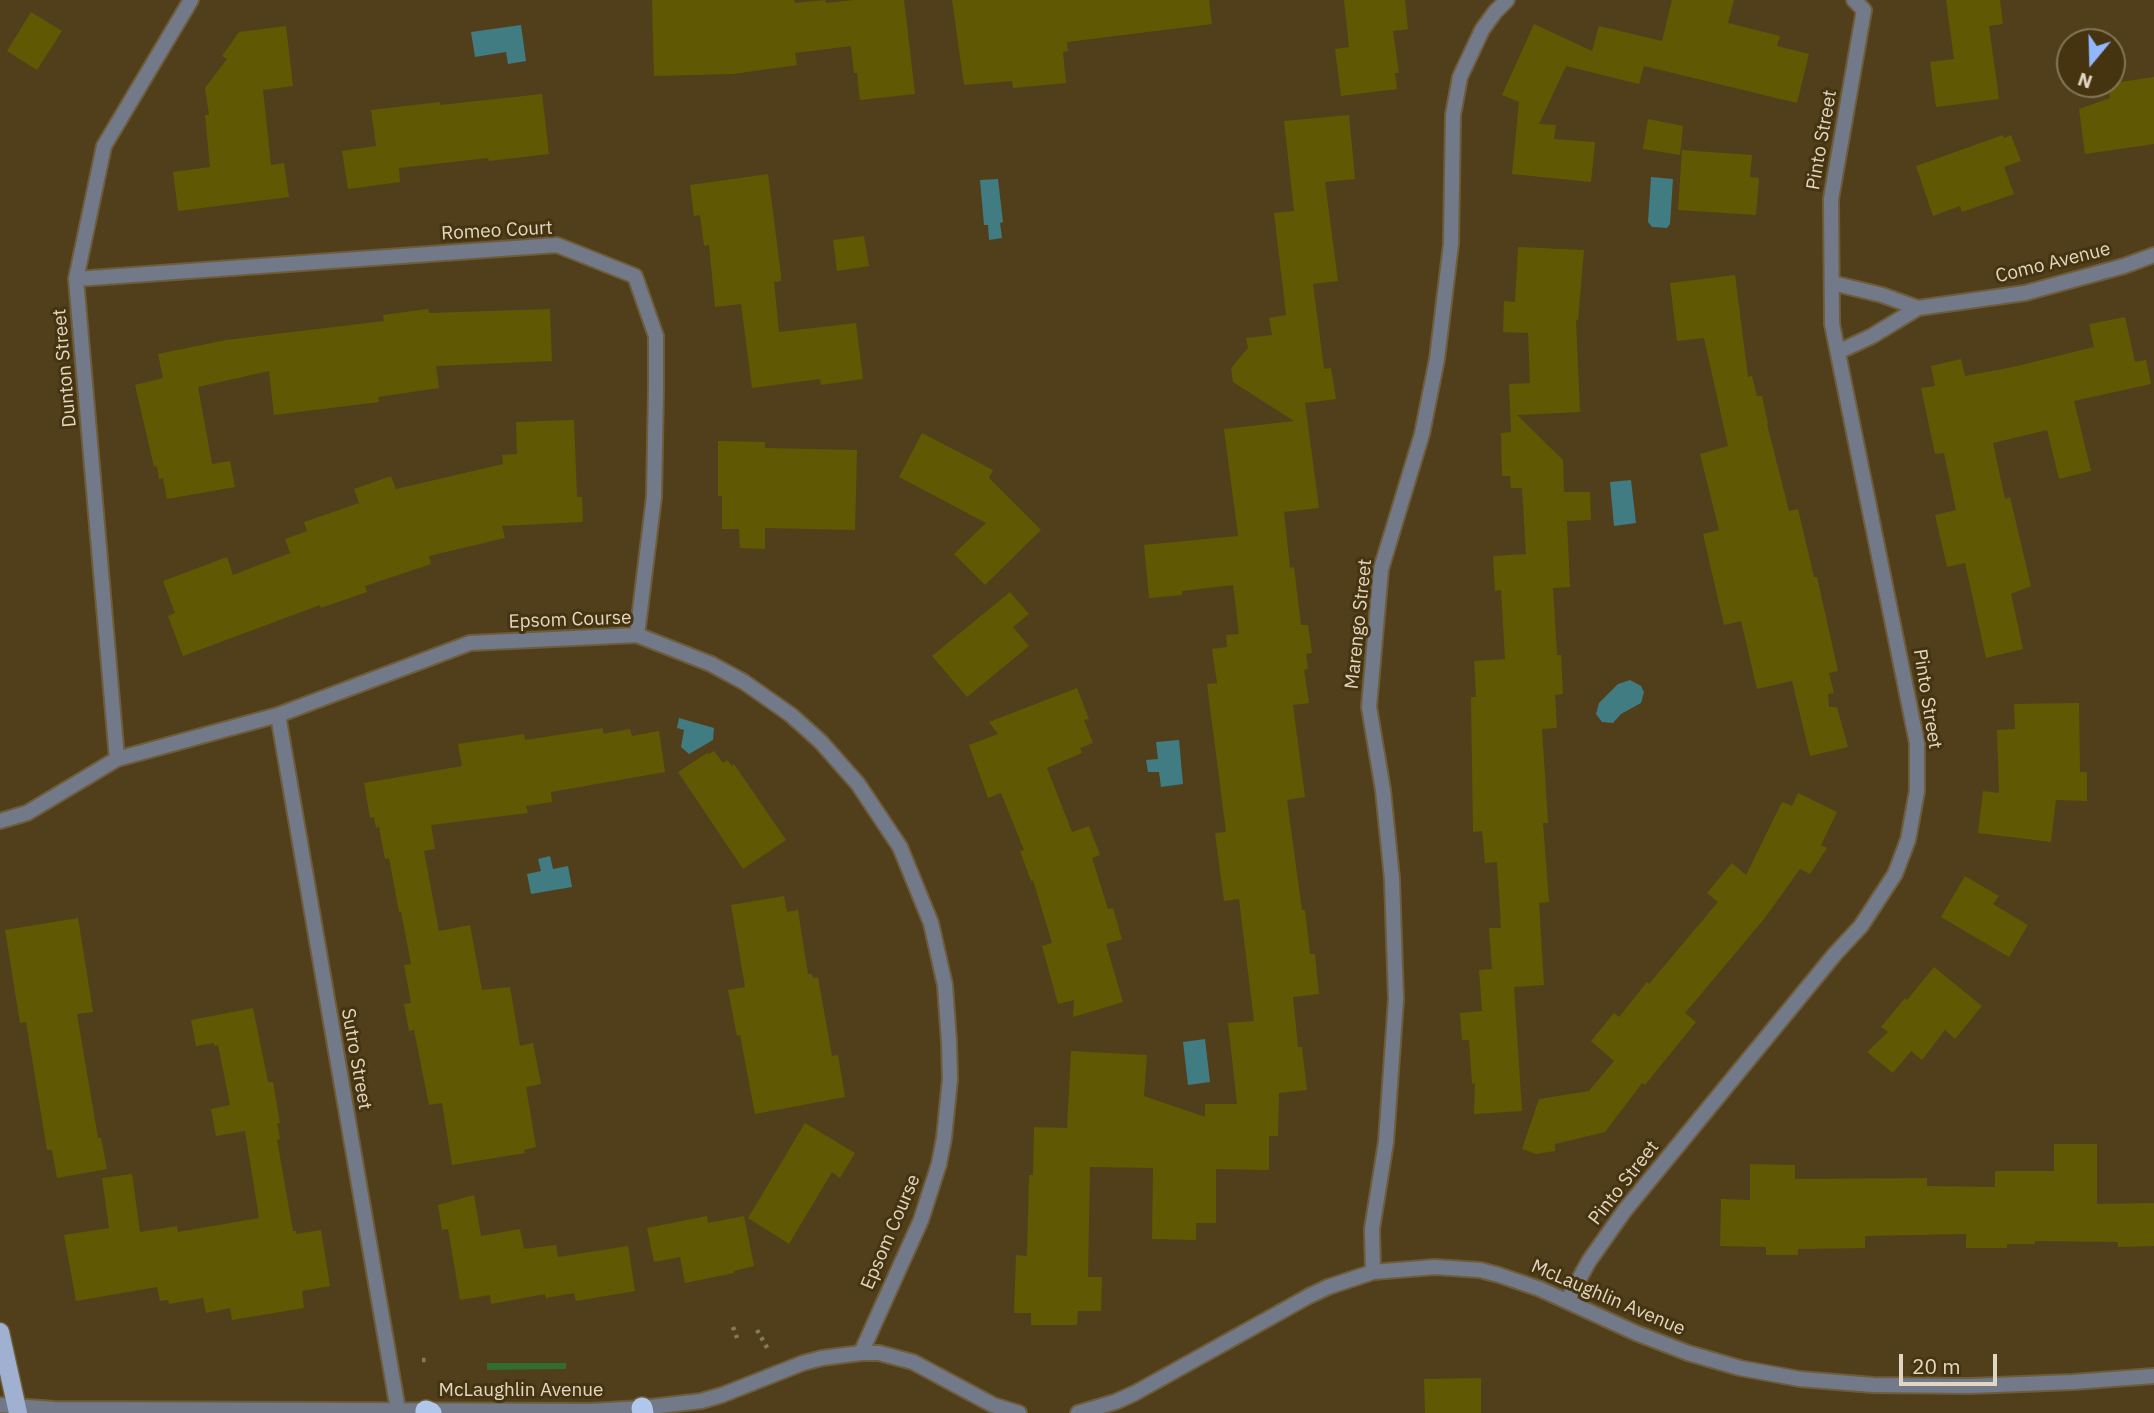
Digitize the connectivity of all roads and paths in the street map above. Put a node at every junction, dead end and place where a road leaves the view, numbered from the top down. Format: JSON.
{"nodes":[{"id":1,"x":191,"y":0,"type":"edge"},
{"id":2,"x":1507,"y":0,"type":"edge"},
{"id":3,"x":1854,"y":0,"type":"edge"},
{"id":4,"x":2154,"y":255,"type":"edge"},
{"id":5,"x":76,"y":279,"type":"junction"},
{"id":6,"x":1832,"y":283,"type":"junction"},
{"id":7,"x":1918,"y":309,"type":"junction"},
{"id":8,"x":1838,"y":352,"type":"junction"},
{"id":9,"x":637,"y":635,"type":"junction"},
{"id":10,"x":278,"y":715,"type":"junction"},
{"id":11,"x":117,"y":758,"type":"junction"},
{"id":12,"x":0,"y":821,"type":"edge"},
{"id":13,"x":1373,"y":1272,"type":"junction"},
{"id":14,"x":1567,"y":1301,"type":"junction"},
{"id":15,"x":733,"y":1327,"type":"dead end"},
{"id":16,"x":0,"y":1332,"type":"edge"},
{"id":17,"x":737,"y":1338,"type":"dead end"},
{"id":18,"x":861,"y":1353,"type":"junction"},
{"id":19,"x":422,"y":1360,"type":"dead end"},
{"id":20,"x":429,"y":1360,"type":"dead end"},
{"id":21,"x":2154,"y":1376,"type":"edge"},
{"id":22,"x":11,"y":1408,"type":"edge"},
{"id":23,"x":398,"y":1410,"type":"junction"},
{"id":24,"x":643,"y":1411,"type":"edge"},
{"id":25,"x":429,"y":1412,"type":"edge"},
{"id":26,"x":1020,"y":1413,"type":"edge"},
{"id":27,"x":1078,"y":1413,"type":"edge"}],
"edges":[{"from":1,"to":5,"type":"street","name":"Dunton Street"},
{"from":2,"to":13,"type":"street","name":"Marengo Street"},
{"from":3,"to":6,"type":"street","name":"Pinto Street"},
{"from":4,"to":7,"type":"street","name":"Como Avenue"},
{"from":5,"to":9,"type":"street","name":"Romeo Court"},
{"from":5,"to":11,"type":"street","name":"Dunton Street"},
{"from":6,"to":7,"type":"street","name":"Como Avenue"},
{"from":6,"to":8,"type":"street","name":"Pinto Street"},
{"from":7,"to":8,"type":"street","name":"Como Avenue"},
{"from":8,"to":14,"type":"street","name":"Pinto Street"},
{"from":9,"to":10,"type":"street","name":"Epsom Course"},
{"from":9,"to":18,"type":"street","name":"Epsom Course"},
{"from":10,"to":11,"type":"street","name":"Epsom Course"},
{"from":10,"to":23,"type":"street","name":"Sutro Street"},
{"from":11,"to":12,"type":"street","name":"Epsom Course"},
{"from":13,"to":14,"type":"street","name":"McLaughlin Avenue"},
{"from":13,"to":27,"type":"street","name":"McLaughlin Avenue"},
{"from":14,"to":21,"type":"street","name":"McLaughlin Avenue"},
{"from":15,"to":17,"type":"path"},
{"from":16,"to":22,"type":"main road"},
{"from":18,"to":24,"type":"street","name":"McLaughlin Avenue"},
{"from":18,"to":26,"type":"street","name":"McLaughlin Avenue"},
{"from":19,"to":20,"type":"path"},
{"from":22,"to":23,"type":"street","name":"McLaughlin Avenue"},
{"from":23,"to":25,"type":"street","name":"McLaughlin Avenue"},
{"from":24,"to":25,"type":"street","name":"McLaughlin Avenue"}]}
